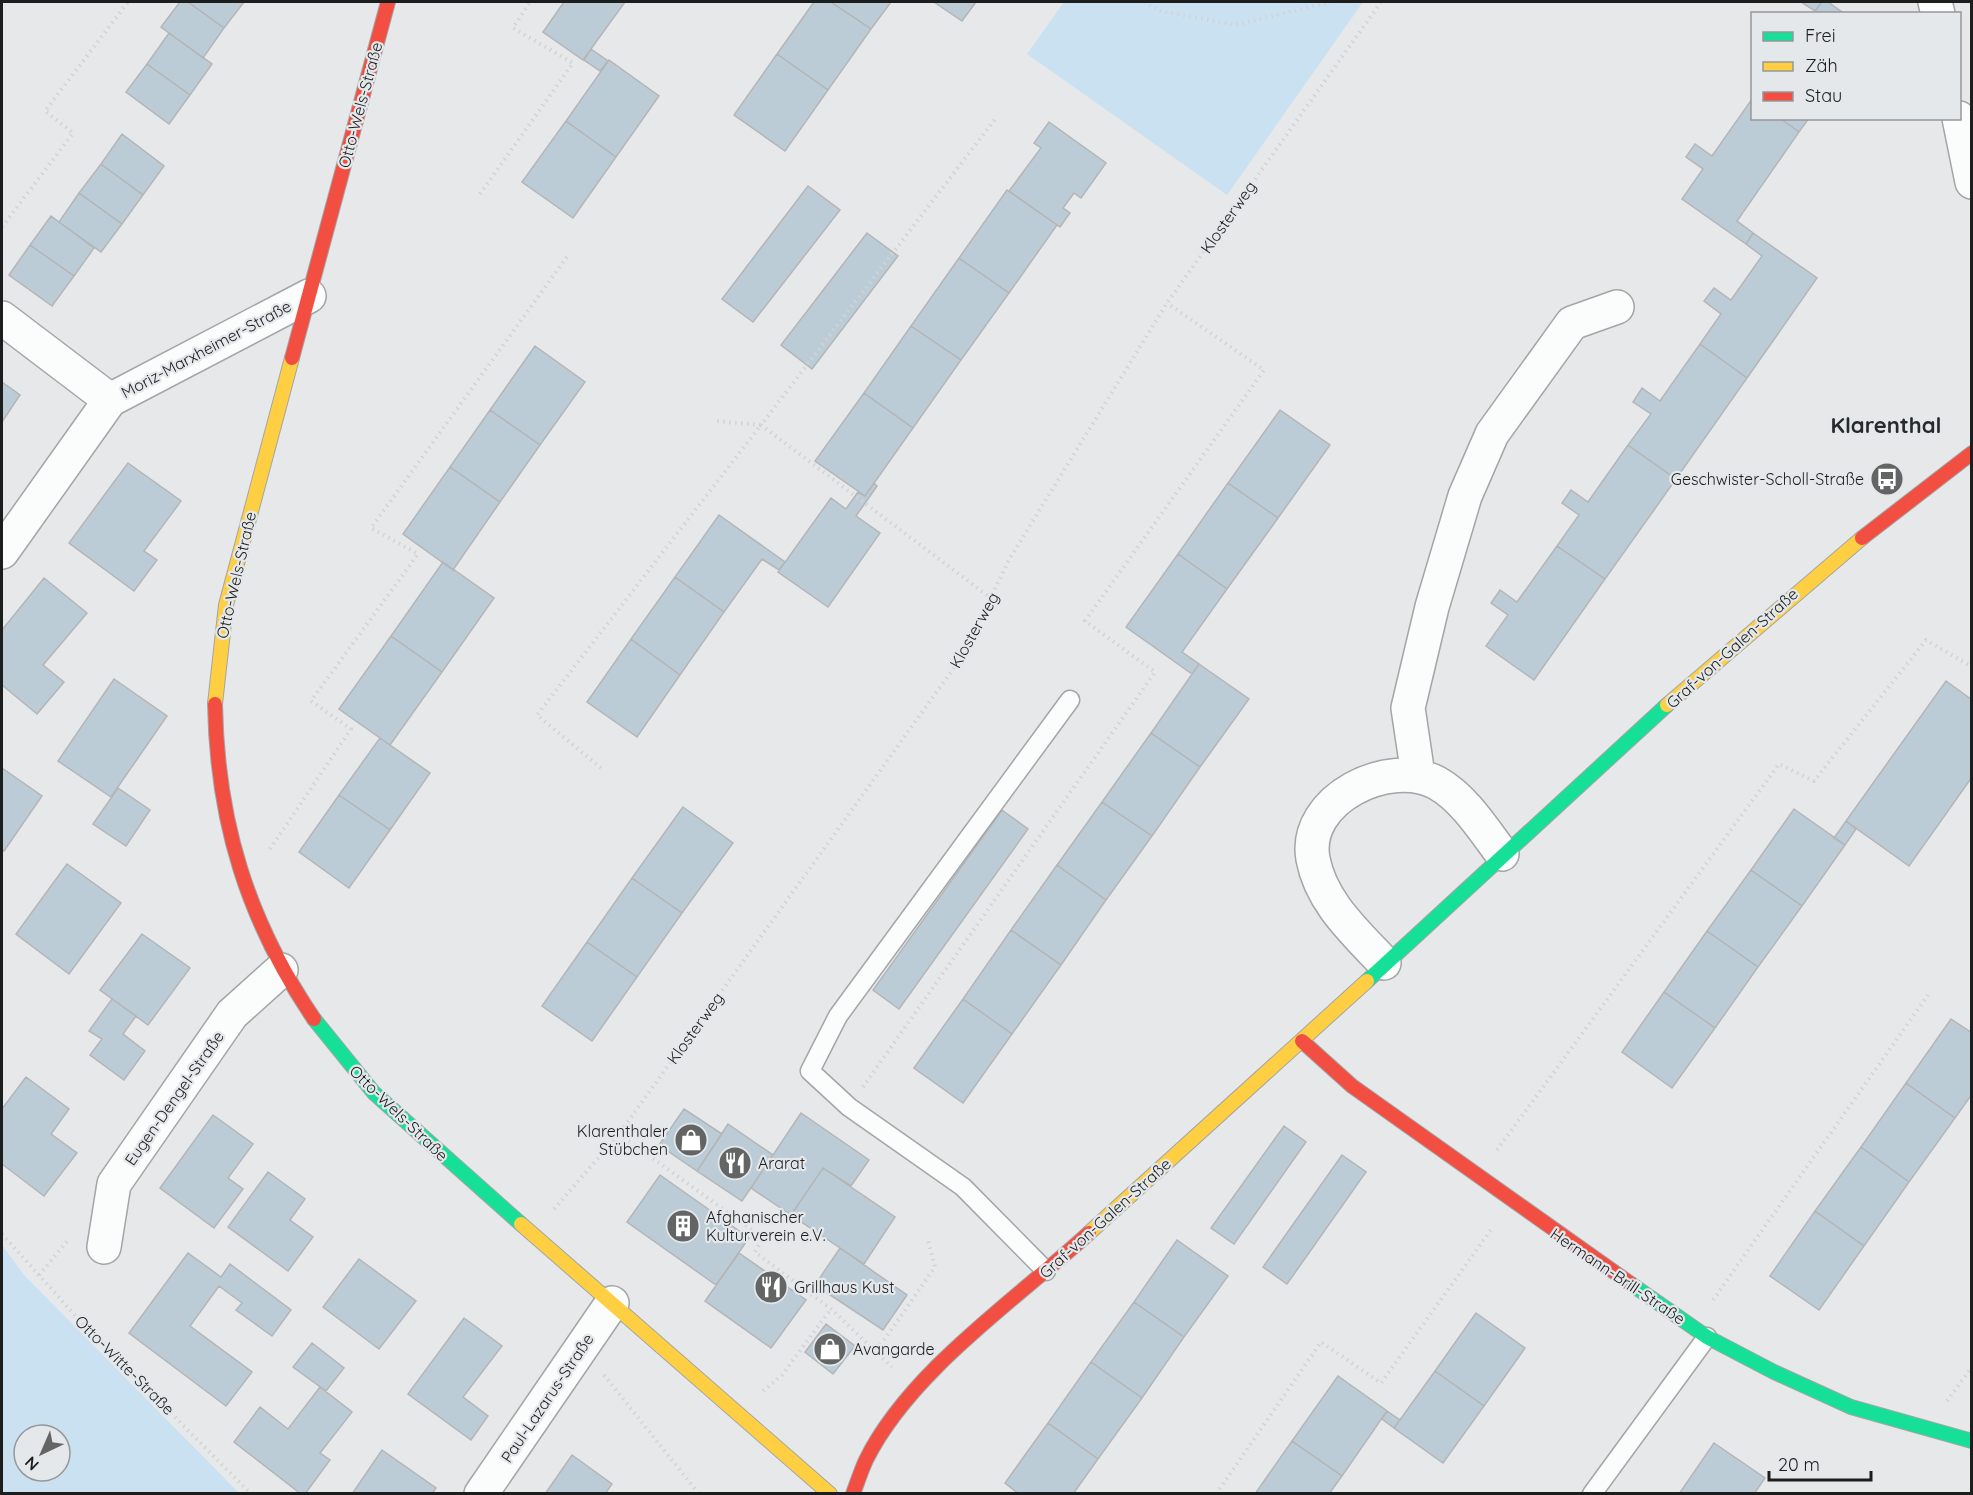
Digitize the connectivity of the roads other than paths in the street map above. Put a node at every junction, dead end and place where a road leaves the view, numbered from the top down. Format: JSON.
{"nodes":[{"id":1,"x":388,"y":2,"type":"edge"},
{"id":2,"x":1959,"y":120,"type":"edge"},
{"id":3,"x":1971,"y":182,"type":"edge"},
{"id":4,"x":309,"y":296,"type":"junction"},
{"id":5,"x":1617,"y":307,"type":"dead end"},
{"id":6,"x":2,"y":318,"type":"edge"},
{"id":7,"x":110,"y":400,"type":"junction"},
{"id":8,"x":1971,"y":453,"type":"edge"},
{"id":9,"x":2,"y":552,"type":"edge"},
{"id":10,"x":1070,"y":700,"type":"dead end"},
{"id":11,"x":1418,"y":775,"type":"junction"},
{"id":12,"x":1502,"y":854,"type":"junction"},
{"id":13,"x":1384,"y":963,"type":"junction"},
{"id":14,"x":281,"y":970,"type":"junction"},
{"id":15,"x":1302,"y":1041,"type":"junction"},
{"id":16,"x":104,"y":1248,"type":"dead end"},
{"id":17,"x":1047,"y":1271,"type":"junction"},
{"id":18,"x":612,"y":1303,"type":"junction"},
{"id":19,"x":1701,"y":1333,"type":"junction"},
{"id":20,"x":1971,"y":1441,"type":"edge"},
{"id":21,"x":481,"y":1494,"type":"edge"},
{"id":22,"x":830,"y":1494,"type":"edge"},
{"id":23,"x":853,"y":1494,"type":"edge"},
{"id":24,"x":1593,"y":1494,"type":"edge"}],
"edges":[{"from":1,"to":4,"type":"street","name":"Otto-Wels-Straße"},
{"from":2,"to":3,"type":"street"},
{"from":4,"to":7,"type":"street","name":"Moriz-Marxheimer-Straße"},
{"from":4,"to":14,"type":"street","name":"Otto-Wels-Straße"},
{"from":5,"to":11,"type":"street"},
{"from":6,"to":7,"type":"street"},
{"from":7,"to":9,"type":"street","name":"Moriz-Marxheimer-Straße"},
{"from":8,"to":12,"type":"street","name":"Graf-von-Galen-Straße"},
{"from":10,"to":17,"type":"lane"},
{"from":11,"to":12,"type":"street"},
{"from":11,"to":13,"type":"street"},
{"from":12,"to":13,"type":"street","name":"Graf-von-Galen-Straße"},
{"from":13,"to":15,"type":"street","name":"Graf-von-Galen-Straße"},
{"from":14,"to":16,"type":"street","name":"Eugen-Dengel-Straße"},
{"from":14,"to":18,"type":"street","name":"Otto-Wels-Straße"},
{"from":15,"to":17,"type":"street","name":"Graf-von-Galen-Straße"},
{"from":15,"to":19,"type":"street","name":"Hermann-Brill-Straße"},
{"from":17,"to":23,"type":"street","name":"Graf-von-Galen-Straße"},
{"from":18,"to":21,"type":"street","name":"Paul-Lazarus-Straße"},
{"from":18,"to":22,"type":"street","name":"Otto-Wels-Straße"},
{"from":19,"to":20,"type":"street","name":"Hermann-Brill-Straße"},
{"from":19,"to":24,"type":"lane"}]}
